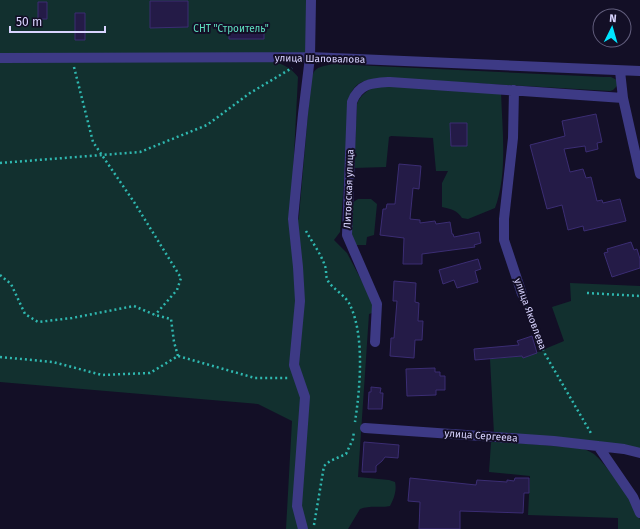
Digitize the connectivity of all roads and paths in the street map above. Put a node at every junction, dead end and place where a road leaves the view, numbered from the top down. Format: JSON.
{"nodes":[{"id":1,"x":311,"y":0,"type":"edge"},
{"id":2,"x":310,"y":57,"type":"junction"},
{"id":3,"x":0,"y":58,"type":"edge"},
{"id":4,"x":71,"y":59,"type":"junction"},
{"id":5,"x":620,"y":71,"type":"junction"},
{"id":6,"x":640,"y":71,"type":"edge"},
{"id":7,"x":514,"y":90,"type":"junction"},
{"id":8,"x":623,"y":98,"type":"junction"},
{"id":9,"x":103,"y":156,"type":"junction"},
{"id":10,"x":0,"y":163,"type":"edge"},
{"id":11,"x":640,"y":174,"type":"edge"},
{"id":12,"x":293,"y":219,"type":"junction"},
{"id":13,"x":0,"y":275,"type":"edge"},
{"id":14,"x":587,"y":293,"type":"dead end"},
{"id":15,"x":522,"y":294,"type":"joint"},
{"id":16,"x":640,"y":296,"type":"edge"},
{"id":17,"x":155,"y":315,"type":"junction"},
{"id":18,"x":375,"y":342,"type":"dead end"},
{"id":19,"x":178,"y":356,"type":"junction"},
{"id":20,"x":0,"y":357,"type":"edge"},
{"id":21,"x":298,"y":378,"type":"junction"},
{"id":22,"x":365,"y":428,"type":"dead end"},
{"id":23,"x":598,"y":446,"type":"junction"},
{"id":24,"x":640,"y":453,"type":"edge"},
{"id":25,"x":640,"y":513,"type":"edge"},
{"id":26,"x":303,"y":529,"type":"edge"},
{"id":27,"x":313,"y":529,"type":"edge"}],
"edges":[{"from":1,"to":2,"type":"street"},
{"from":2,"to":4,"type":"street","name":"улица Шаповалова"},
{"from":2,"to":5,"type":"street","name":"улица Шаповалова"},
{"from":2,"to":9,"type":"path"},
{"from":2,"to":12,"type":"street"},
{"from":3,"to":4,"type":"street","name":"улица Шаповалова"},
{"from":4,"to":9,"type":"path"},
{"from":5,"to":6,"type":"street","name":"улица Шаповалова"},
{"from":5,"to":8,"type":"street"},
{"from":7,"to":8,"type":"street"},
{"from":7,"to":15,"type":"street","name":"улица Яковлева"},
{"from":7,"to":18,"type":"street","name":"Литовская улица"},
{"from":8,"to":11,"type":"street"},
{"from":9,"to":10,"type":"path"},
{"from":9,"to":17,"type":"path"},
{"from":12,"to":21,"type":"street"},
{"from":12,"to":27,"type":"path"},
{"from":13,"to":17,"type":"path"},
{"from":14,"to":16,"type":"path"},
{"from":15,"to":23,"type":"path","name":"улица Яковлева"},
{"from":17,"to":19,"type":"path"},
{"from":19,"to":20,"type":"path"},
{"from":19,"to":21,"type":"path"},
{"from":21,"to":26,"type":"street"},
{"from":22,"to":23,"type":"street","name":"улица Сергеева"},
{"from":23,"to":24,"type":"street","name":"улица Сергеева"},
{"from":23,"to":25,"type":"street"}]}
